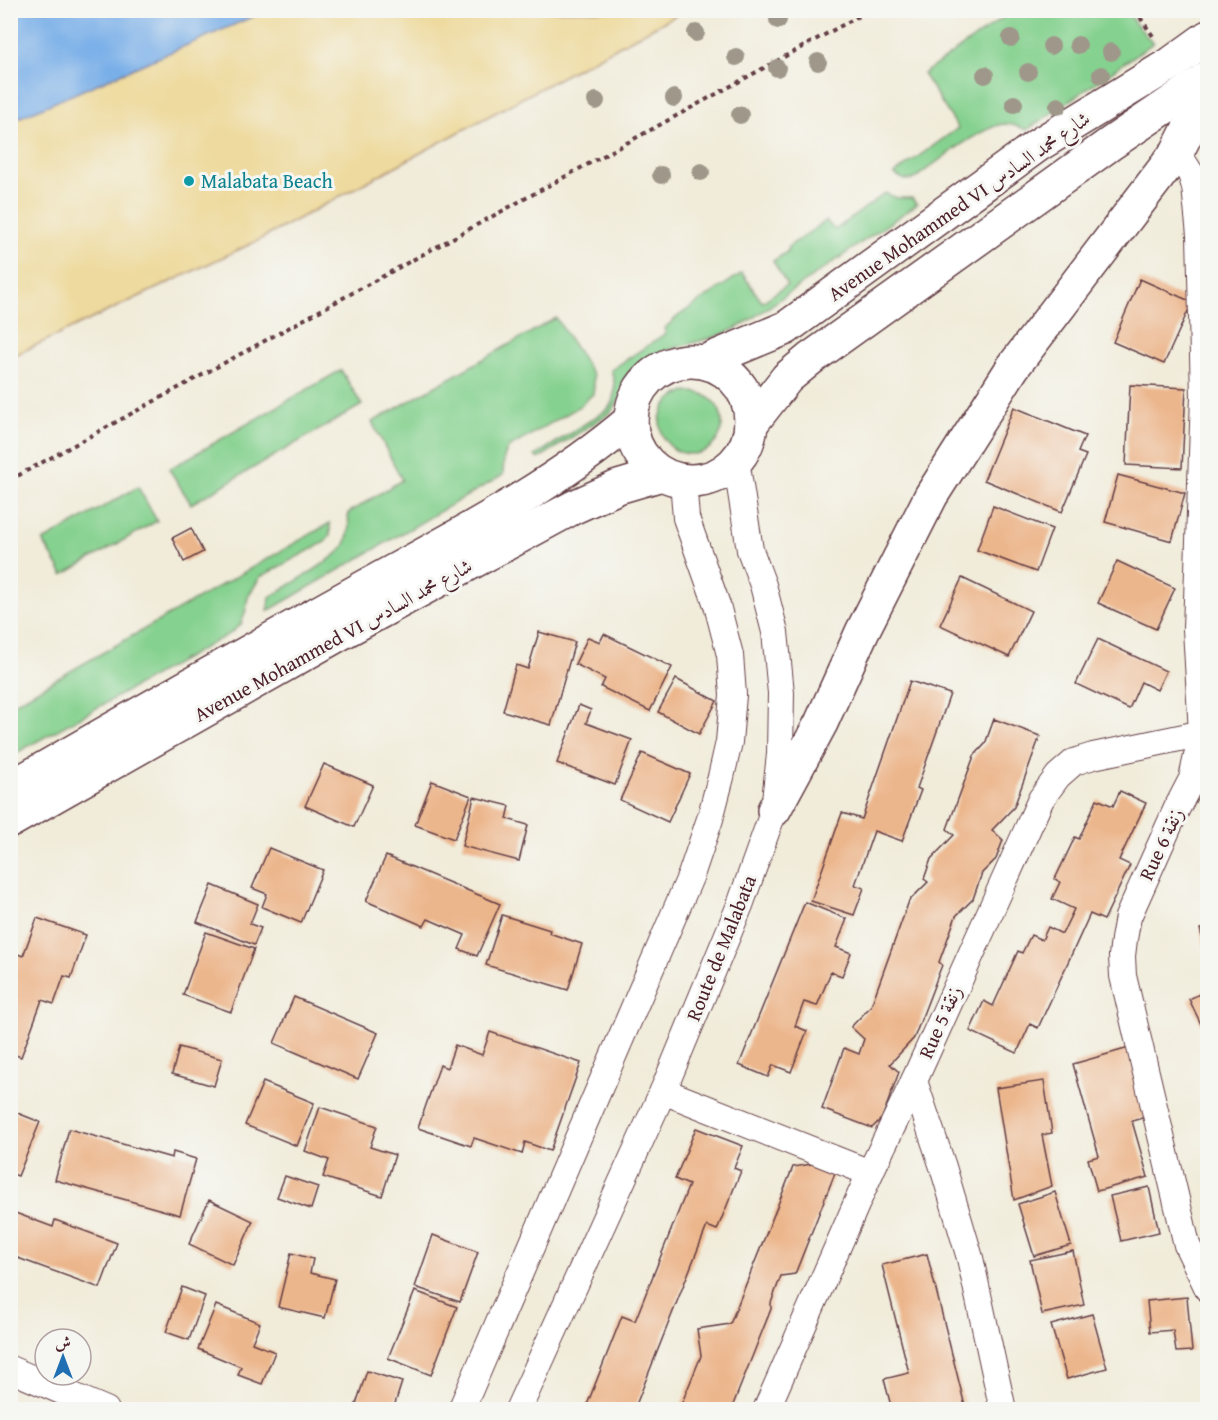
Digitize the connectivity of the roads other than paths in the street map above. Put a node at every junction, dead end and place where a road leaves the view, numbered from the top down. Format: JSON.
{"nodes":[{"id":1,"x":1208,"y":38,"type":"edge"},
{"id":2,"x":1207,"y":79,"type":"edge"},
{"id":3,"x":1178,"y":152,"type":"junction"},
{"id":4,"x":704,"y":362,"type":"junction"},
{"id":5,"x":631,"y":420,"type":"junction"},
{"id":6,"x":751,"y":424,"type":"junction"},
{"id":7,"x":736,"y":460,"type":"junction"},
{"id":8,"x":673,"y":477,"type":"junction"},
{"id":9,"x":1205,"y":732,"type":"edge"},
{"id":10,"x":10,"y":788,"type":"edge"},
{"id":11,"x":774,"y":810,"type":"junction"},
{"id":12,"x":10,"y":821,"type":"edge"},
{"id":13,"x":914,"y":1081,"type":"junction"},
{"id":14,"x":663,"y":1091,"type":"junction"},
{"id":15,"x":870,"y":1173,"type":"junction"},
{"id":16,"x":1197,"y":1245,"type":"edge"},
{"id":17,"x":1208,"y":1289,"type":"edge"},
{"id":18,"x":10,"y":1369,"type":"edge"},
{"id":19,"x":106,"y":1410,"type":"edge"},
{"id":20,"x":461,"y":1410,"type":"edge"},
{"id":21,"x":518,"y":1410,"type":"edge"},
{"id":22,"x":766,"y":1410,"type":"edge"},
{"id":23,"x":1003,"y":1410,"type":"edge"}],
"edges":[{"from":1,"to":4,"type":"main road","name":"Avenue Mohammed VI شارع محمد السادس"},
{"from":2,"to":3,"type":"main road"},
{"from":2,"to":6,"type":"main road","name":"Avenue Mohammed VI شارع محمد السادس"},
{"from":3,"to":9,"type":"street","name":"Rue 6 زنقة"},
{"from":3,"to":11,"type":"main road"},
{"from":4,"to":5,"type":"main road"},
{"from":4,"to":6,"type":"main road"},
{"from":5,"to":8,"type":"main road"},
{"from":5,"to":10,"type":"main road","name":"Avenue Mohammed VI شارع محمد السادس"},
{"from":6,"to":7,"type":"main road"},
{"from":7,"to":8,"type":"main road"},
{"from":7,"to":11,"type":"street","name":"Route de Malabata"},
{"from":8,"to":12,"type":"main road","name":"Avenue Mohammed VI شارع محمد السادس"},
{"from":8,"to":20,"type":"street"},
{"from":9,"to":13,"type":"street","name":"Rue 5 زنقة"},
{"from":9,"to":16,"type":"street","name":"Rue 6 زنقة"},
{"from":11,"to":14,"type":"street","name":"Route de Malabata"},
{"from":13,"to":15,"type":"street","name":"Rue 5 زنقة"},
{"from":13,"to":23,"type":"street"},
{"from":14,"to":15,"type":"street"},
{"from":14,"to":21,"type":"street","name":"Route de Malabata"},
{"from":15,"to":22,"type":"street","name":"Rue 5 زنقة"},
{"from":16,"to":17,"type":"street","name":"Rue 6 زنقة"},
{"from":18,"to":19,"type":"street"}]}
